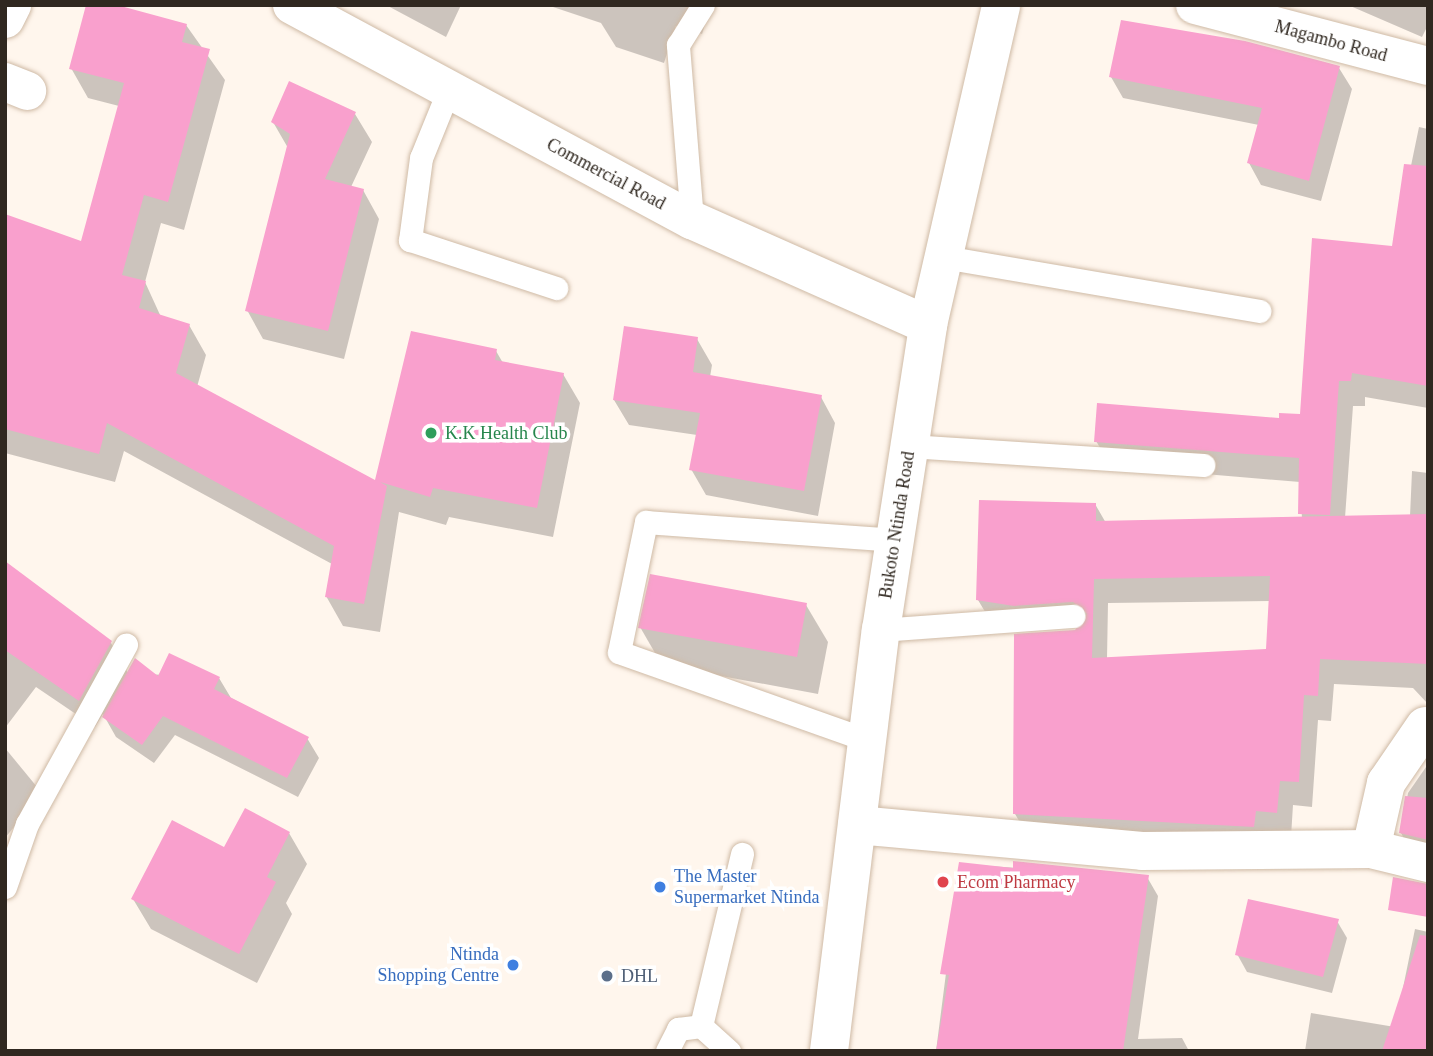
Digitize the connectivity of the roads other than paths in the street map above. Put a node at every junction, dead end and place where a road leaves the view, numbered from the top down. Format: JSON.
{"nodes":[{"id":1,"x":12,"y":5,"type":"edge"},
{"id":2,"x":292,"y":5,"type":"edge"},
{"id":3,"x":704,"y":5,"type":"edge"},
{"id":4,"x":1001,"y":5,"type":"edge"},
{"id":5,"x":1195,"y":5,"type":"edge"},
{"id":6,"x":5,"y":19,"type":"edge"},
{"id":7,"x":1428,"y":65,"type":"edge"},
{"id":8,"x":450,"y":89,"type":"junction"},
{"id":9,"x":692,"y":220,"type":"junction"},
{"id":10,"x":944,"y":257,"type":"junction"},
{"id":11,"x":556,"y":288,"type":"dead end"},
{"id":12,"x":1259,"y":311,"type":"dead end"},
{"id":13,"x":928,"y":325,"type":"junction"},
{"id":14,"x":909,"y":446,"type":"junction"},
{"id":15,"x":1203,"y":465,"type":"dead end"},
{"id":16,"x":895,"y":540,"type":"junction"},
{"id":17,"x":1073,"y":616,"type":"dead end"},
{"id":18,"x":881,"y":630,"type":"junction"},
{"id":19,"x":126,"y":645,"type":"dead end"},
{"id":20,"x":1425,"y":726,"type":"dead end"},
{"id":21,"x":867,"y":740,"type":"junction"},
{"id":22,"x":856,"y":825,"type":"junction"},
{"id":23,"x":1371,"y":849,"type":"junction"},
{"id":24,"x":742,"y":854,"type":"dead end"},
{"id":25,"x":1428,"y":863,"type":"edge"},
{"id":26,"x":5,"y":887,"type":"edge"},
{"id":27,"x":701,"y":1026,"type":"junction"},
{"id":28,"x":823,"y":1050,"type":"edge"},
{"id":29,"x":667,"y":1051,"type":"edge"},
{"id":30,"x":729,"y":1051,"type":"edge"}],
"edges":[{"from":1,"to":6,"type":"street"},
{"from":2,"to":8,"type":"street","name":"Commercial Road"},
{"from":3,"to":9,"type":"lane"},
{"from":4,"to":10,"type":"street","name":"Bukoto Ntinda Road"},
{"from":5,"to":7,"type":"street","name":"Magambo Road"},
{"from":8,"to":9,"type":"street","name":"Commercial Road"},
{"from":8,"to":11,"type":"lane"},
{"from":9,"to":13,"type":"street","name":"Commercial Road"},
{"from":10,"to":12,"type":"lane"},
{"from":10,"to":13,"type":"street","name":"Bukoto Ntinda Road"},
{"from":13,"to":14,"type":"street","name":"Bukoto Ntinda Road"},
{"from":14,"to":15,"type":"lane"},
{"from":14,"to":16,"type":"street","name":"Bukoto Ntinda Road"},
{"from":16,"to":18,"type":"street","name":"Bukoto Ntinda Road"},
{"from":16,"to":21,"type":"lane"},
{"from":17,"to":18,"type":"lane"},
{"from":18,"to":21,"type":"street","name":"Bukoto Ntinda Road"},
{"from":19,"to":26,"type":"lane"},
{"from":20,"to":23,"type":"street"},
{"from":21,"to":22,"type":"street","name":"Bukoto Ntinda Road"},
{"from":22,"to":23,"type":"street"},
{"from":22,"to":28,"type":"street","name":"Bukoto Ntinda Road"},
{"from":23,"to":25,"type":"street"},
{"from":24,"to":27,"type":"lane"},
{"from":27,"to":29,"type":"lane"},
{"from":27,"to":30,"type":"lane"}]}
